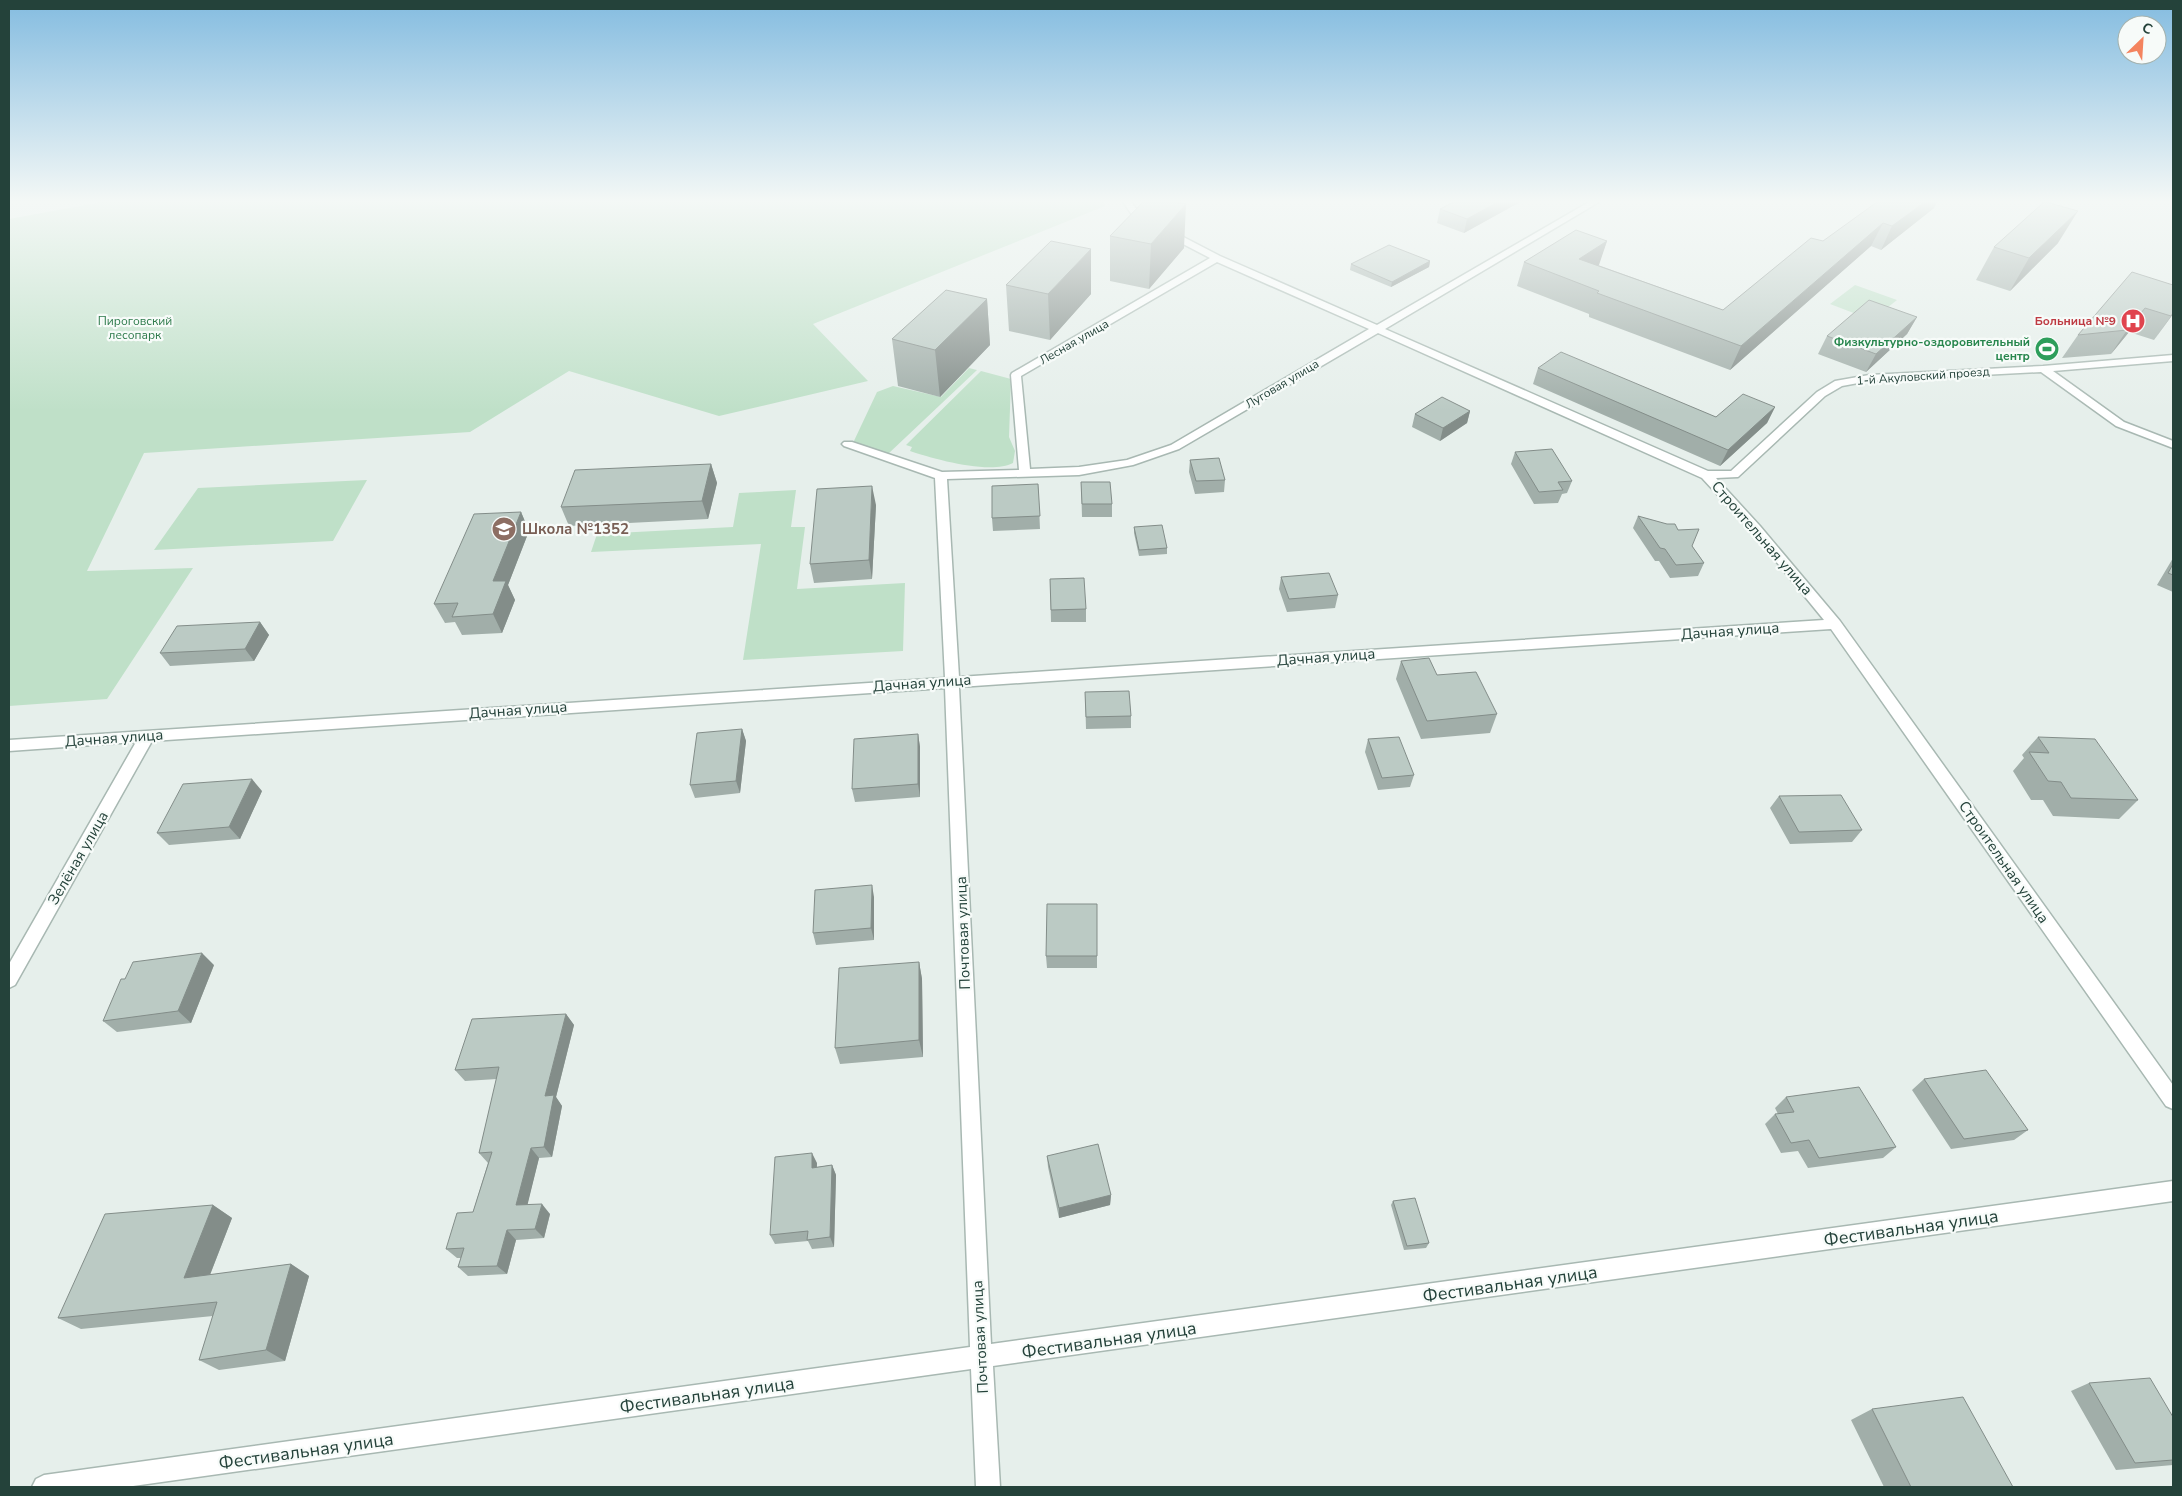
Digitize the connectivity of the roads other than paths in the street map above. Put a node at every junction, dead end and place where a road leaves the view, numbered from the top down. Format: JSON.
{"nodes":[{"id":1,"x":1193,"y":272,"type":"edge"},
{"id":2,"x":1248,"y":272,"type":"edge"},
{"id":3,"x":1474,"y":272,"type":"edge"},
{"id":4,"x":1376,"y":328,"type":"junction"},
{"id":5,"x":2173,"y":358,"type":"edge"},
{"id":6,"x":2043,"y":369,"type":"junction"},
{"id":7,"x":848,"y":444,"type":"dead end"},
{"id":8,"x":2173,"y":445,"type":"edge"},
{"id":9,"x":1025,"y":474,"type":"junction"},
{"id":10,"x":1706,"y":474,"type":"junction"},
{"id":11,"x":941,"y":476,"type":"junction"},
{"id":12,"x":1835,"y":624,"type":"junction"},
{"id":13,"x":953,"y":681,"type":"junction"},
{"id":14,"x":148,"y":735,"type":"junction"},
{"id":15,"x":9,"y":745,"type":"edge"},
{"id":16,"x":9,"y":980,"type":"edge"},
{"id":17,"x":2173,"y":1100,"type":"edge"},
{"id":18,"x":2173,"y":1191,"type":"edge"},
{"id":19,"x":981,"y":1358,"type":"junction"},
{"id":20,"x":44,"y":1487,"type":"edge"},
{"id":21,"x":988,"y":1487,"type":"edge"}],
"edges":[{"from":1,"to":9,"type":"street","name":"Лесная улица"},
{"from":2,"to":4,"type":"street","name":"Строительная улица"},
{"from":3,"to":4,"type":"street","name":"Луговая улица"},
{"from":4,"to":9,"type":"street","name":"Луговая улица"},
{"from":4,"to":10,"type":"street","name":"Строительная улица"},
{"from":5,"to":6,"type":"street","name":"1-й Акуловский проезд"},
{"from":6,"to":8,"type":"street"},
{"from":6,"to":10,"type":"street","name":"1-й Акуловский проезд"},
{"from":7,"to":11,"type":"street"},
{"from":9,"to":11,"type":"street","name":"Луговая улица"},
{"from":10,"to":12,"type":"street","name":"Строительная улица"},
{"from":11,"to":13,"type":"street","name":"Почтовая улица"},
{"from":12,"to":13,"type":"street","name":"Дачная улица"},
{"from":12,"to":17,"type":"street","name":"Строительная улица"},
{"from":13,"to":14,"type":"street","name":"Дачная улица"},
{"from":13,"to":19,"type":"street","name":"Почтовая улица"},
{"from":14,"to":15,"type":"street","name":"Дачная улица"},
{"from":14,"to":16,"type":"street","name":"Зелёная улица"},
{"from":18,"to":19,"type":"street","name":"Фестивальная улица"},
{"from":19,"to":20,"type":"street","name":"Фестивальная улица"},
{"from":19,"to":21,"type":"street","name":"Почтовая улица"}]}
